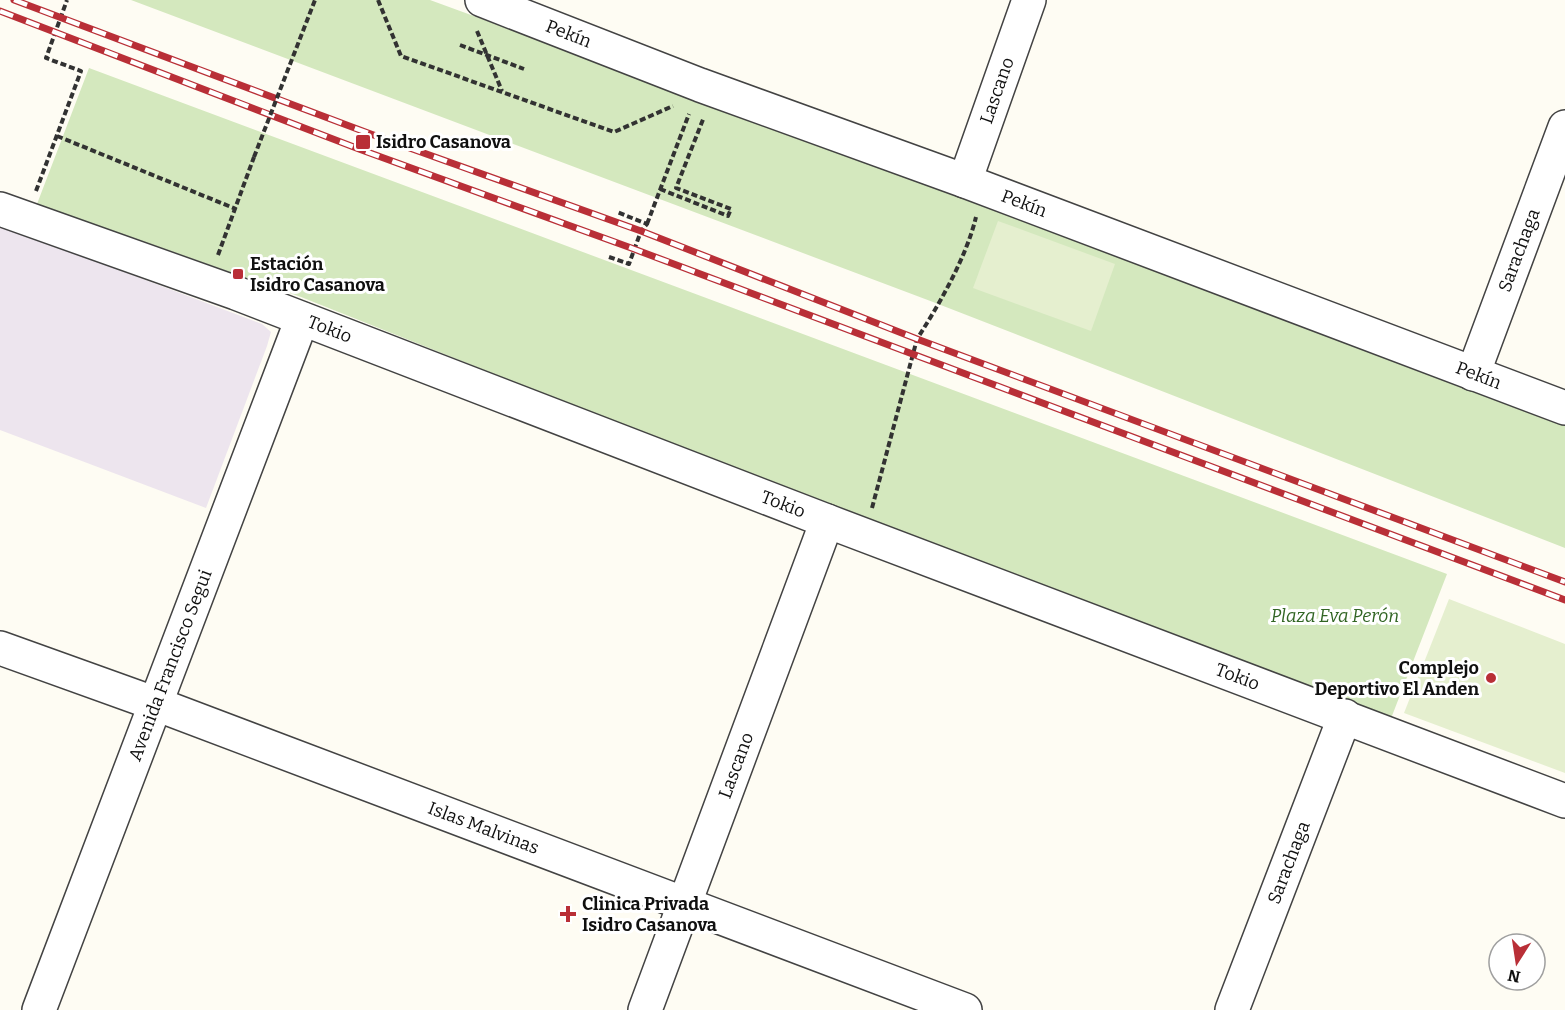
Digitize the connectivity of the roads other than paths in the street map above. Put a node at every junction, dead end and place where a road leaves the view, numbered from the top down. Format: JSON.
{"nodes":[{"id":1,"x":1029,"y":0,"type":"edge"},
{"id":2,"x":478,"y":11,"type":"edge"},
{"id":3,"x":1565,"y":127,"type":"edge"},
{"id":4,"x":974,"y":185,"type":"junction"},
{"id":5,"x":13,"y":213,"type":"edge"},
{"id":6,"x":302,"y":319,"type":"junction"},
{"id":7,"x":1473,"y":374,"type":"junction"},
{"id":8,"x":1565,"y":408,"type":"edge"},
{"id":9,"x":827,"y":520,"type":"junction"},
{"id":10,"x":0,"y":648,"type":"edge"},
{"id":11,"x":156,"y":704,"type":"junction"},
{"id":12,"x":1345,"y":716,"type":"junction"},
{"id":13,"x":1565,"y":801,"type":"edge"},
{"id":14,"x":684,"y":905,"type":"junction"},
{"id":15,"x":39,"y":1010,"type":"edge"},
{"id":16,"x":645,"y":1010,"type":"edge"},
{"id":17,"x":965,"y":1010,"type":"edge"},
{"id":18,"x":1232,"y":1010,"type":"edge"}],
"edges":[{"from":1,"to":4,"type":"street","name":"Lascano"},
{"from":2,"to":4,"type":"street","name":"Pekín"},
{"from":3,"to":7,"type":"street","name":"Sarachaga"},
{"from":4,"to":7,"type":"street","name":"Pekín"},
{"from":5,"to":6,"type":"street","name":"Tokio"},
{"from":6,"to":9,"type":"street","name":"Tokio"},
{"from":6,"to":11,"type":"street","name":"Avenida Francisco Segui"},
{"from":7,"to":8,"type":"street","name":"Pekín"},
{"from":9,"to":12,"type":"street","name":"Tokio"},
{"from":9,"to":14,"type":"street","name":"Lascano"},
{"from":10,"to":11,"type":"street","name":"Islas Malvinas"},
{"from":11,"to":14,"type":"street","name":"Islas Malvinas"},
{"from":11,"to":15,"type":"street","name":"Avenida Francisco Segui"},
{"from":12,"to":13,"type":"street","name":"Tokio"},
{"from":12,"to":18,"type":"street","name":"Sarachaga"},
{"from":14,"to":16,"type":"street","name":"Lascano"},
{"from":14,"to":17,"type":"street","name":"Islas Malvinas"}]}
